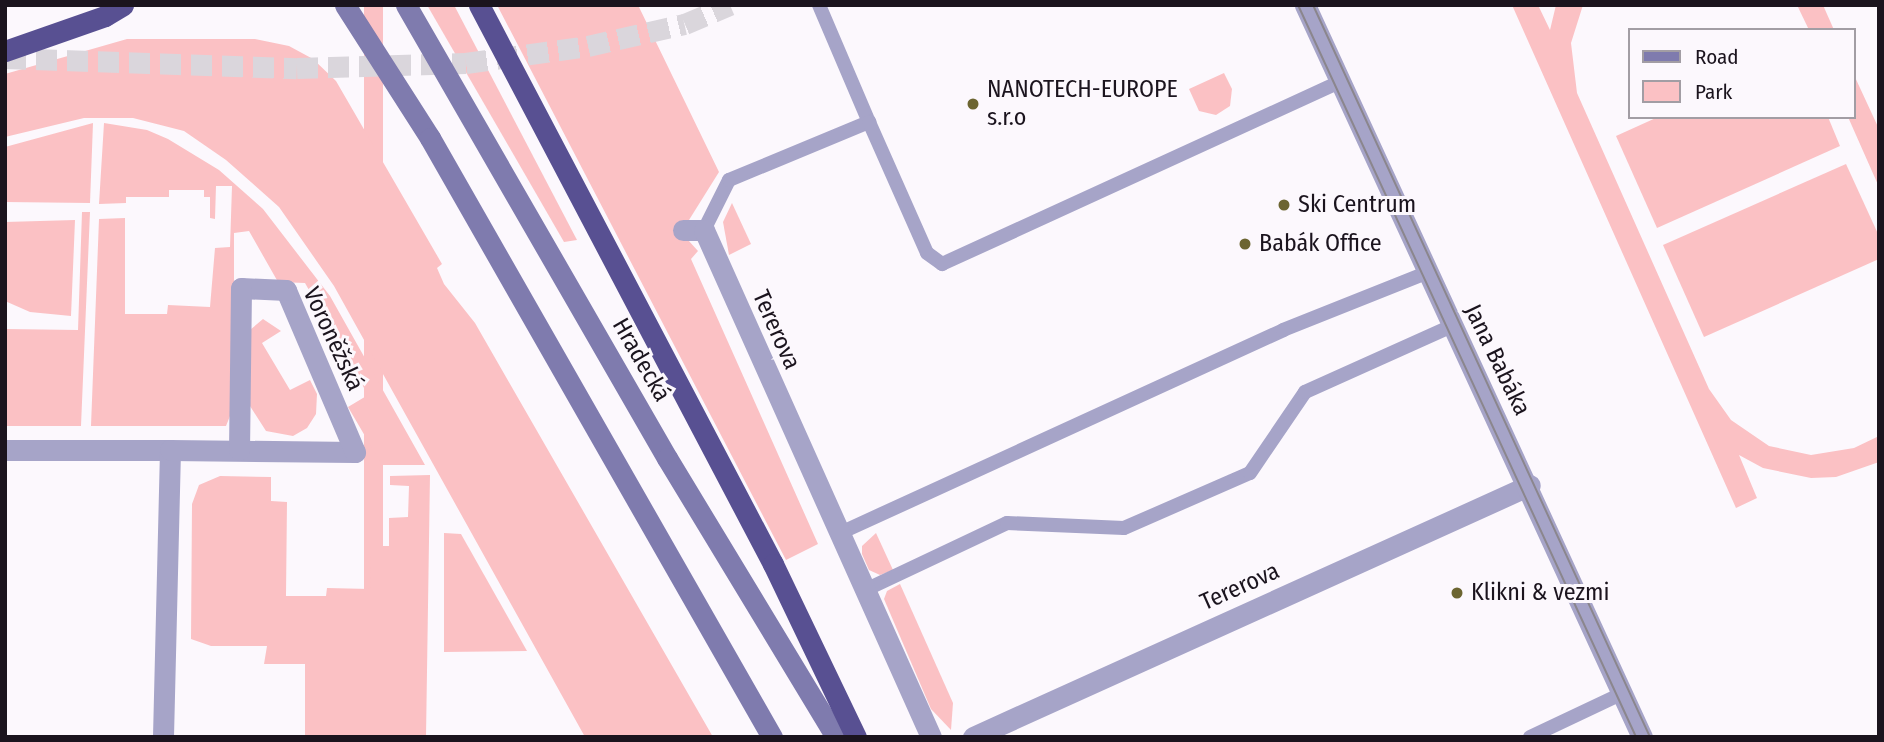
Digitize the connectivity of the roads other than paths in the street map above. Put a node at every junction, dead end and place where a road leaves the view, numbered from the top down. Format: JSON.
{"nodes":[{"id":1,"x":345,"y":5,"type":"edge"},
{"id":2,"x":405,"y":5,"type":"edge"},
{"id":3,"x":819,"y":5,"type":"edge"},
{"id":4,"x":1305,"y":5,"type":"edge"},
{"id":5,"x":481,"y":8,"type":"edge"},
{"id":6,"x":114,"y":11,"type":"edge"},
{"id":7,"x":5,"y":51,"type":"edge"},
{"id":8,"x":1338,"y":83,"type":"junction"},
{"id":9,"x":869,"y":122,"type":"junction"},
{"id":10,"x":694,"y":230,"type":"joint"},
{"id":11,"x":1426,"y":273,"type":"junction"},
{"id":12,"x":1452,"y":326,"type":"junction"},
{"id":13,"x":5,"y":450,"type":"edge"},
{"id":14,"x":170,"y":450,"type":"junction"},
{"id":15,"x":239,"y":450,"type":"junction"},
{"id":16,"x":1530,"y":485,"type":"junction"},
{"id":17,"x":838,"y":534,"type":"junction"},
{"id":18,"x":863,"y":591,"type":"junction"},
{"id":19,"x":1623,"y":693,"type":"junction"},
{"id":20,"x":163,"y":737,"type":"edge"},
{"id":21,"x":772,"y":737,"type":"edge"},
{"id":22,"x":836,"y":737,"type":"edge"},
{"id":23,"x":856,"y":737,"type":"edge"},
{"id":24,"x":931,"y":737,"type":"edge"},
{"id":25,"x":973,"y":737,"type":"edge"},
{"id":26,"x":1530,"y":737,"type":"edge"},
{"id":27,"x":1642,"y":737,"type":"edge"}],
"edges":[{"from":1,"to":21,"type":"main road"},
{"from":2,"to":22,"type":"main road","name":"Hradecká"},
{"from":3,"to":9,"type":"lane"},
{"from":4,"to":8,"type":"street","name":"Jana Babáka"},
{"from":5,"to":23,"type":"highway"},
{"from":6,"to":7,"type":"highway"},
{"from":8,"to":9,"type":"lane"},
{"from":8,"to":11,"type":"street","name":"Jana Babáka"},
{"from":9,"to":10,"type":"lane"},
{"from":10,"to":17,"type":"street","name":"Tererova"},
{"from":11,"to":12,"type":"street","name":"Jana Babáka"},
{"from":11,"to":17,"type":"lane"},
{"from":12,"to":16,"type":"street","name":"Jana Babáka"},
{"from":12,"to":18,"type":"lane"},
{"from":13,"to":14,"type":"street","name":"Voroněžská"},
{"from":14,"to":15,"type":"street","name":"Voroněžská"},
{"from":14,"to":20,"type":"street"},
{"from":15,"to":15,"type":"street","name":"Voroněžská"},
{"from":16,"to":19,"type":"street","name":"Jana Babáka"},
{"from":16,"to":25,"type":"street","name":"Tererova"},
{"from":17,"to":18,"type":"street","name":"Tererova"},
{"from":18,"to":24,"type":"street","name":"Tererova"},
{"from":19,"to":26,"type":"lane"},
{"from":19,"to":27,"type":"street","name":"Jana Babáka"}]}
